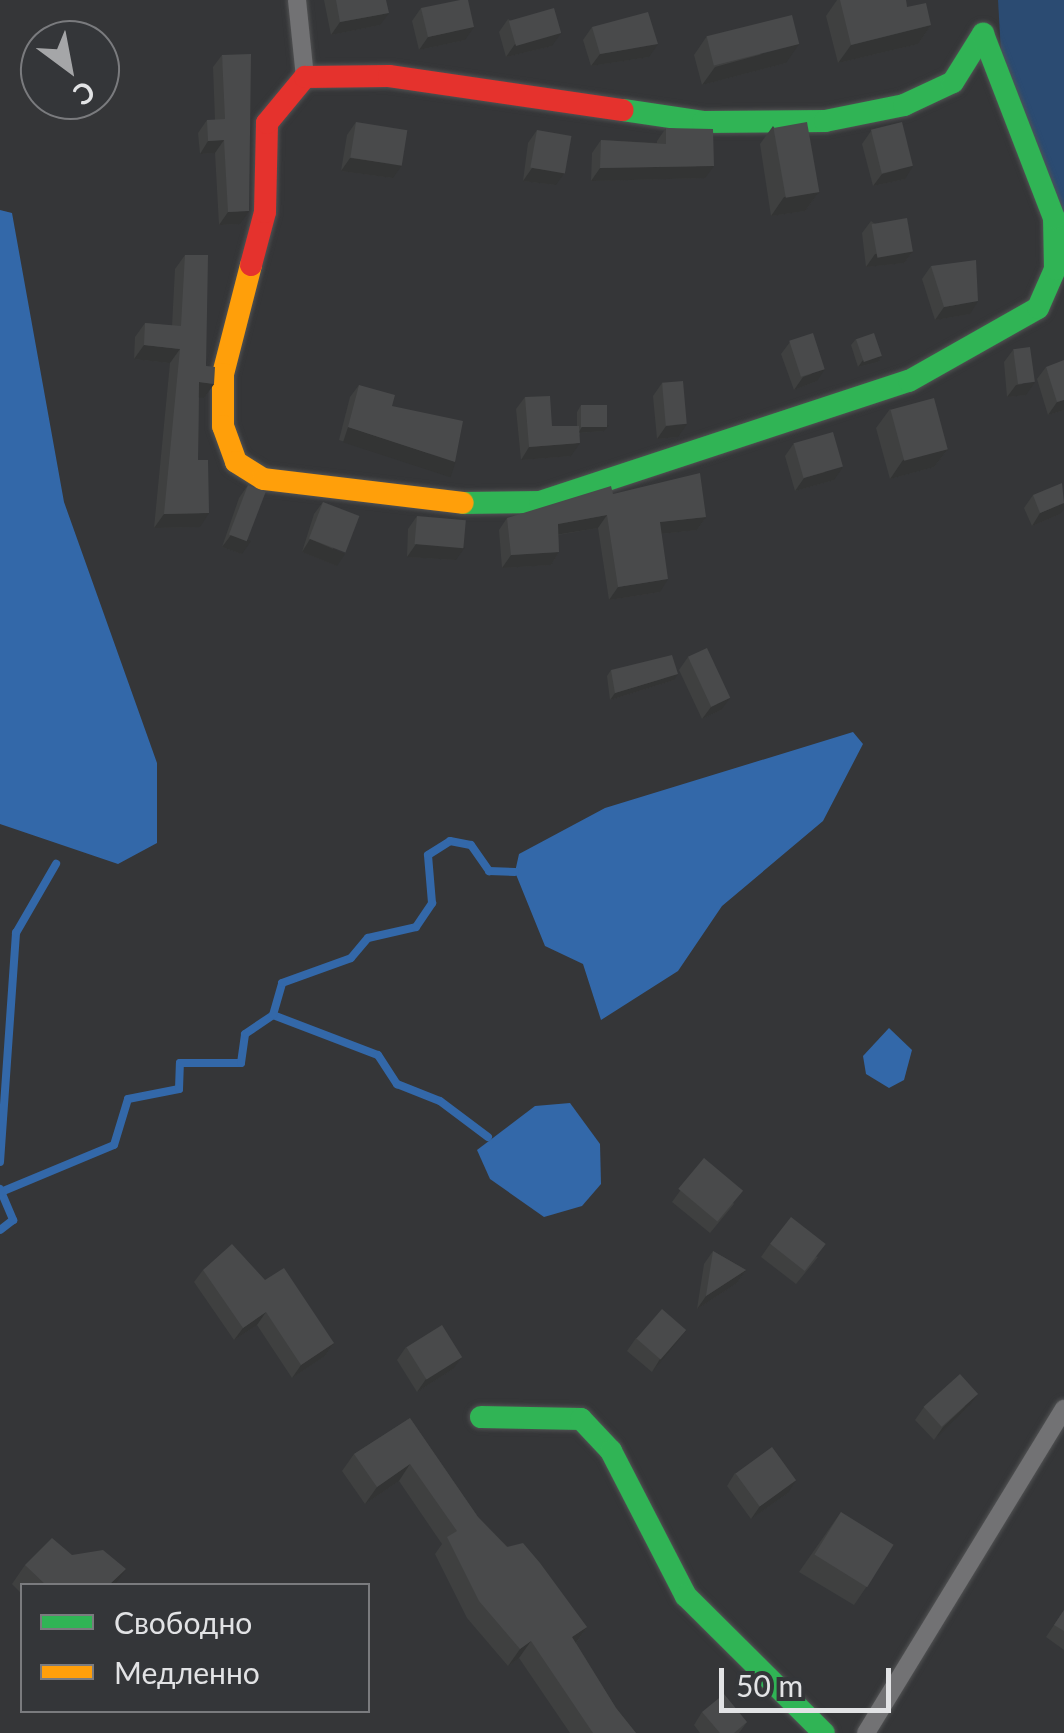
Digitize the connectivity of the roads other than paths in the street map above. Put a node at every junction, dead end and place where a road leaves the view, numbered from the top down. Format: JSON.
{"nodes":[{"id":1,"x":297,"y":0,"type":"edge"},
{"id":2,"x":306,"y":77,"type":"junction"},
{"id":3,"x":1064,"y":1410,"type":"edge"},
{"id":4,"x":481,"y":1416,"type":"dead end"},
{"id":5,"x":824,"y":1733,"type":"edge"},
{"id":6,"x":866,"y":1733,"type":"edge"}],
"edges":[{"from":1,"to":2,"type":"street"},
{"from":2,"to":2,"type":"street"},
{"from":3,"to":6,"type":"street"},
{"from":4,"to":5,"type":"street"}]}
